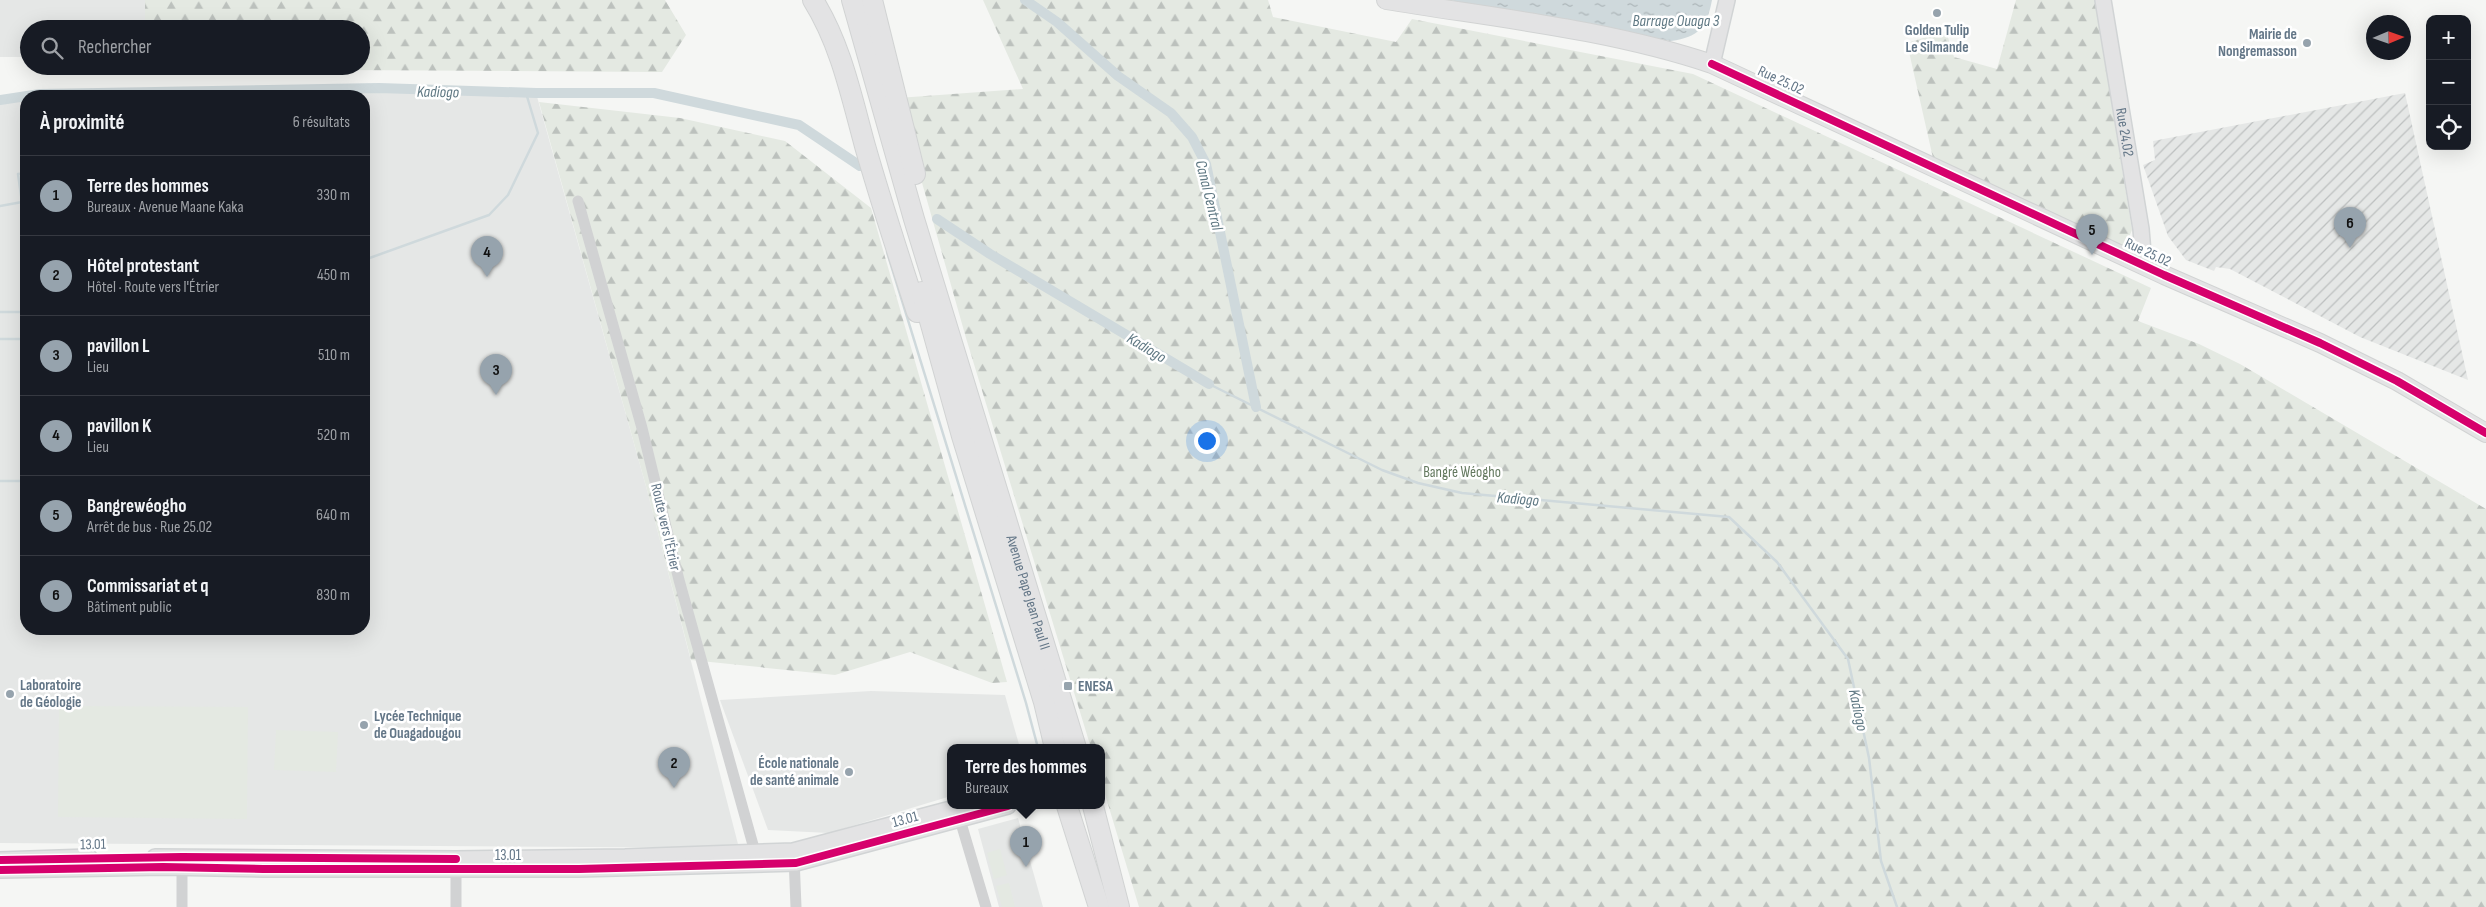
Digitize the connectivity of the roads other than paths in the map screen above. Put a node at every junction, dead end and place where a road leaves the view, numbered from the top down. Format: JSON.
{"nodes":[{"id":1,"x":813,"y":0,"type":"edge"},
{"id":2,"x":841,"y":0,"type":"edge"},
{"id":3,"x":852,"y":0,"type":"edge"},
{"id":4,"x":872,"y":0,"type":"edge"},
{"id":5,"x":1386,"y":0,"type":"edge"},
{"id":6,"x":1727,"y":0,"type":"edge"},
{"id":7,"x":2103,"y":0,"type":"edge"},
{"id":8,"x":1712,"y":64,"type":"junction"},
{"id":9,"x":578,"y":201,"type":"dead end"},
{"id":10,"x":2144,"y":265,"type":"junction"},
{"id":11,"x":2486,"y":433,"type":"edge"},
{"id":12,"x":982,"y":435,"type":"junction"},
{"id":13,"x":962,"y":436,"type":"junction"},
{"id":14,"x":1054,"y":744,"type":"edge"},
{"id":15,"x":1075,"y":744,"type":"edge"},
{"id":16,"x":1068,"y":809,"type":"edge"},
{"id":17,"x":1093,"y":809,"type":"edge"},
{"id":18,"x":959,"y":810,"type":"edge"},
{"id":19,"x":755,"y":852,"type":"junction"},
{"id":20,"x":794,"y":857,"type":"junction"},
{"id":21,"x":0,"y":860,"type":"edge"},
{"id":22,"x":182,"y":862,"type":"junction"},
{"id":23,"x":456,"y":864,"type":"junction"},
{"id":24,"x":0,"y":870,"type":"edge"},
{"id":25,"x":182,"y":907,"type":"edge"},
{"id":26,"x":456,"y":907,"type":"edge"},
{"id":27,"x":796,"y":907,"type":"edge"},
{"id":28,"x":986,"y":907,"type":"edge"},
{"id":29,"x":1099,"y":907,"type":"edge"},
{"id":30,"x":1119,"y":907,"type":"edge"}],
"edges":[{"from":1,"to":13,"type":"highway"},
{"from":2,"to":13,"type":"highway"},
{"from":3,"to":12,"type":"highway"},
{"from":4,"to":12,"type":"highway"},
{"from":5,"to":8,"type":"main road","name":"Rue 25.02"},
{"from":6,"to":8,"type":"street"},
{"from":7,"to":10,"type":"street","name":"Rue 24.02"},
{"from":8,"to":10,"type":"main road","name":"Rue 25.02"},
{"from":9,"to":19,"type":"street","name":"Route vers l'Étrier"},
{"from":10,"to":11,"type":"main road","name":"Rue 25.02"},
{"from":12,"to":15,"type":"highway","name":"Avenue Pape Jean Paul II"},
{"from":13,"to":14,"type":"highway","name":"Avenue Pape Jean Paul II"},
{"from":16,"to":29,"type":"highway"},
{"from":17,"to":30,"type":"highway"},
{"from":18,"to":20,"type":"street","name":"13.01"},
{"from":18,"to":28,"type":"street"},
{"from":19,"to":20,"type":"street","name":"13.01"},
{"from":19,"to":23,"type":"street","name":"13.01"},
{"from":20,"to":23,"type":"street","name":"13.01"},
{"from":20,"to":27,"type":"street"},
{"from":21,"to":22,"type":"street","name":"13.01"},
{"from":22,"to":23,"type":"street","name":"13.01"},
{"from":22,"to":24,"type":"street","name":"13.01"},
{"from":22,"to":25,"type":"street"},
{"from":23,"to":26,"type":"street"}]}
